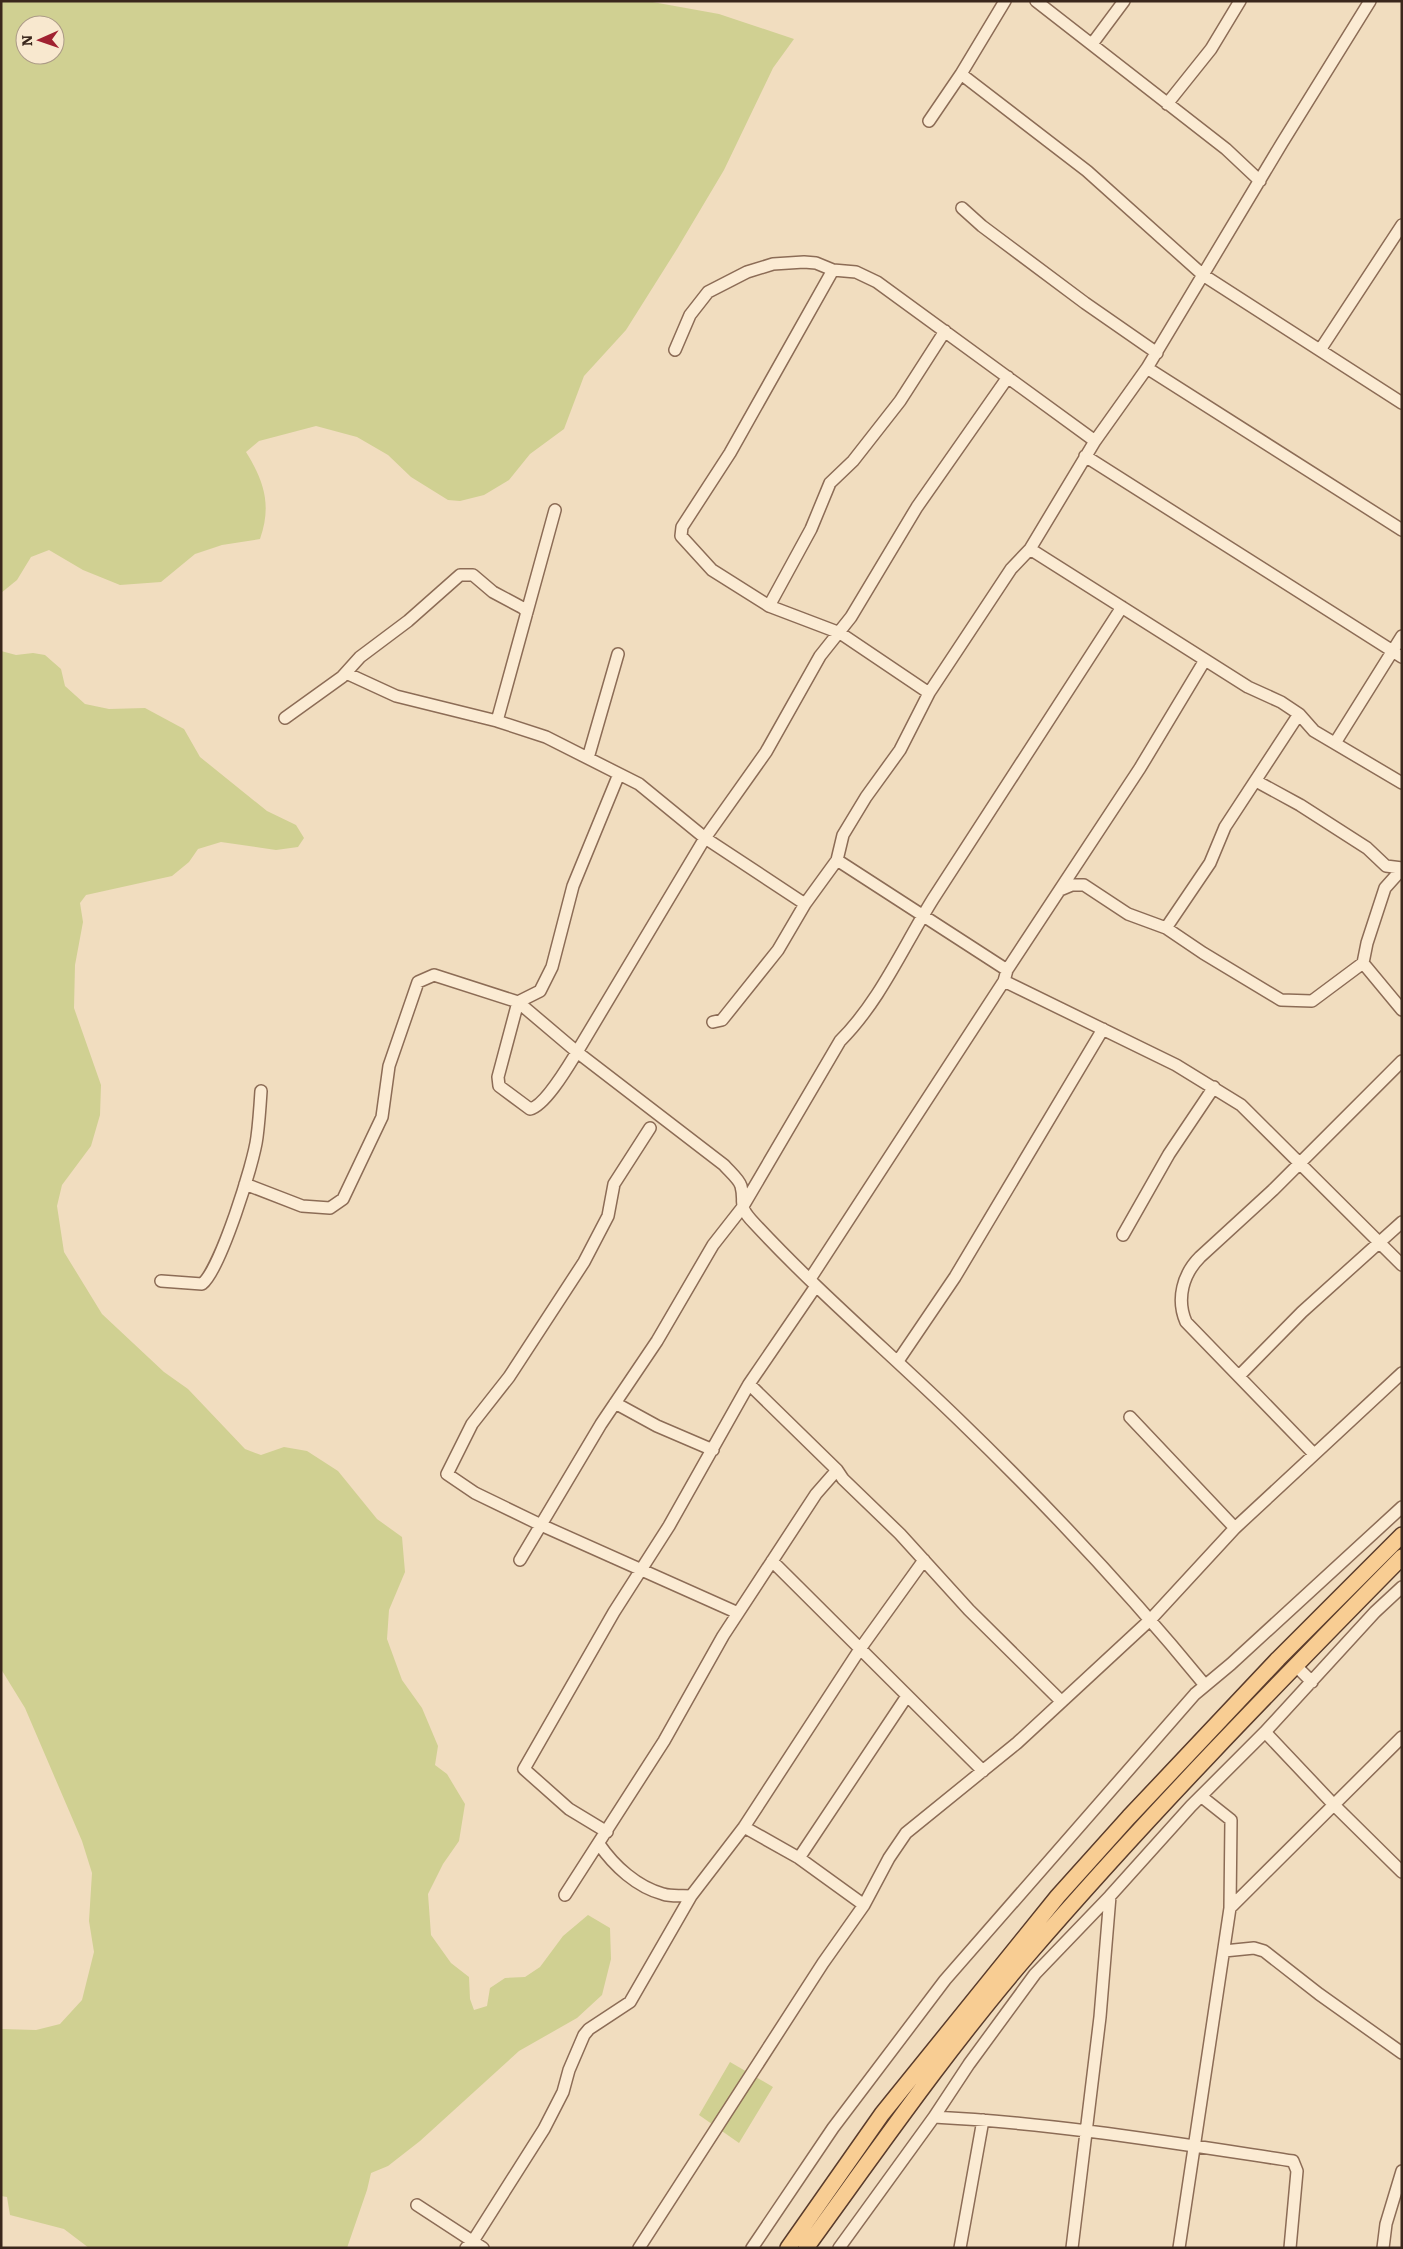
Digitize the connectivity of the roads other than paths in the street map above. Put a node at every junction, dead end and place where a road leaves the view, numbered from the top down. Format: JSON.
{"nodes":[{"id":1,"x":1005,"y":1,"type":"edge"},
{"id":2,"x":1036,"y":1,"type":"edge"},
{"id":3,"x":1124,"y":1,"type":"edge"},
{"id":4,"x":1240,"y":1,"type":"edge"},
{"id":5,"x":1370,"y":1,"type":"edge"},
{"id":6,"x":1092,"y":44,"type":"junction"},
{"id":7,"x":961,"y":74,"type":"junction"},
{"id":8,"x":1167,"y":104,"type":"junction"},
{"id":9,"x":929,"y":121,"type":"dead end"},
{"id":10,"x":1260,"y":181,"type":"junction"},
{"id":11,"x":962,"y":208,"type":"dead end"},
{"id":12,"x":1402,"y":225,"type":"edge"},
{"id":13,"x":833,"y":270,"type":"junction"},
{"id":14,"x":1204,"y":275,"type":"junction"},
{"id":15,"x":945,"y":332,"type":"junction"},
{"id":16,"x":675,"y":350,"type":"dead end"},
{"id":17,"x":1320,"y":350,"type":"junction"},
{"id":18,"x":1157,"y":353,"type":"junction"},
{"id":19,"x":1148,"y":368,"type":"junction"},
{"id":20,"x":1008,"y":377,"type":"junction"},
{"id":21,"x":1402,"y":403,"type":"edge"},
{"id":22,"x":1094,"y":441,"type":"junction"},
{"id":23,"x":1085,"y":456,"type":"junction"},
{"id":24,"x":555,"y":510,"type":"dead end"},
{"id":25,"x":1402,"y":530,"type":"edge"},
{"id":26,"x":1030,"y":549,"type":"junction"},
{"id":27,"x":769,"y":606,"type":"junction"},
{"id":28,"x":1122,"y":607,"type":"junction"},
{"id":29,"x":527,"y":612,"type":"junction"},
{"id":30,"x":840,"y":632,"type":"junction"},
{"id":31,"x":1402,"y":636,"type":"edge"},
{"id":32,"x":1397,"y":653,"type":"edge"},
{"id":33,"x":618,"y":654,"type":"dead end"},
{"id":34,"x":1205,"y":660,"type":"junction"},
{"id":35,"x":346,"y":672,"type":"junction"},
{"id":36,"x":929,"y":693,"type":"junction"},
{"id":37,"x":1299,"y":714,"type":"junction"},
{"id":38,"x":285,"y":718,"type":"dead end"},
{"id":39,"x":497,"y":721,"type":"junction"},
{"id":40,"x":1335,"y":743,"type":"junction"},
{"id":41,"x":588,"y":758,"type":"junction"},
{"id":42,"x":619,"y":774,"type":"junction"},
{"id":43,"x":1256,"y":781,"type":"junction"},
{"id":44,"x":1402,"y":783,"type":"edge"},
{"id":45,"x":706,"y":838,"type":"junction"},
{"id":46,"x":837,"y":860,"type":"junction"},
{"id":47,"x":1402,"y":868,"type":"edge"},
{"id":48,"x":1060,"y":890,"type":"junction"},
{"id":49,"x":805,"y":904,"type":"junction"},
{"id":50,"x":923,"y":916,"type":"junction"},
{"id":51,"x":1166,"y":928,"type":"junction"},
{"id":52,"x":1363,"y":963,"type":"junction"},
{"id":53,"x":1006,"y":976,"type":"junction"},
{"id":54,"x":518,"y":1002,"type":"junction"},
{"id":55,"x":1402,"y":1010,"type":"edge"},
{"id":56,"x":714,"y":1022,"type":"dead end"},
{"id":57,"x":1103,"y":1029,"type":"junction"},
{"id":58,"x":577,"y":1052,"type":"junction"},
{"id":59,"x":1402,"y":1061,"type":"edge"},
{"id":60,"x":1214,"y":1087,"type":"junction"},
{"id":61,"x":261,"y":1091,"type":"dead end"},
{"id":62,"x":650,"y":1128,"type":"dead end"},
{"id":63,"x":1299,"y":1163,"type":"junction"},
{"id":64,"x":245,"y":1184,"type":"junction"},
{"id":65,"x":742,"y":1208,"type":"junction"},
{"id":66,"x":1402,"y":1222,"type":"edge"},
{"id":67,"x":1123,"y":1235,"type":"dead end"},
{"id":68,"x":1378,"y":1242,"type":"junction"},
{"id":69,"x":1402,"y":1266,"type":"edge"},
{"id":70,"x":161,"y":1281,"type":"dead end"},
{"id":71,"x":813,"y":1283,"type":"junction"},
{"id":72,"x":898,"y":1361,"type":"junction"},
{"id":73,"x":1402,"y":1373,"type":"edge"},
{"id":74,"x":1239,"y":1376,"type":"junction"},
{"id":75,"x":750,"y":1384,"type":"junction"},
{"id":76,"x":615,"y":1403,"type":"junction"},
{"id":77,"x":1130,"y":1417,"type":"dead end"},
{"id":78,"x":713,"y":1450,"type":"junction"},
{"id":79,"x":1313,"y":1453,"type":"junction"},
{"id":80,"x":837,"y":1470,"type":"junction"},
{"id":81,"x":1402,"y":1507,"type":"edge"},
{"id":82,"x":541,"y":1525,"type":"junction"},
{"id":83,"x":1235,"y":1528,"type":"junction"},
{"id":84,"x":1402,"y":1535,"type":"edge"},
{"id":85,"x":1402,"y":1557,"type":"edge"},
{"id":86,"x":520,"y":1560,"type":"dead end"},
{"id":87,"x":924,"y":1560,"type":"junction"},
{"id":88,"x":772,"y":1561,"type":"junction"},
{"id":89,"x":640,"y":1569,"type":"junction"},
{"id":90,"x":1402,"y":1587,"type":"edge"},
{"id":91,"x":738,"y":1613,"type":"junction"},
{"id":92,"x":1151,"y":1619,"type":"junction"},
{"id":93,"x":860,"y":1649,"type":"junction"},
{"id":94,"x":1295,"y":1665,"type":"junction"},
{"id":95,"x":1312,"y":1682,"type":"junction"},
{"id":96,"x":1204,"y":1684,"type":"junction"},
{"id":97,"x":907,"y":1696,"type":"junction"},
{"id":98,"x":1061,"y":1701,"type":"junction"},
{"id":99,"x":1265,"y":1732,"type":"junction"},
{"id":100,"x":1402,"y":1737,"type":"edge"},
{"id":101,"x":983,"y":1771,"type":"junction"},
{"id":102,"x":1202,"y":1797,"type":"junction"},
{"id":103,"x":1334,"y":1806,"type":"junction"},
{"id":104,"x":744,"y":1826,"type":"junction"},
{"id":105,"x":607,"y":1832,"type":"junction"},
{"id":106,"x":599,"y":1844,"type":"junction"},
{"id":107,"x":799,"y":1858,"type":"junction"},
{"id":108,"x":1402,"y":1872,"type":"edge"},
{"id":109,"x":565,"y":1896,"type":"dead end"},
{"id":110,"x":691,"y":1896,"type":"junction"},
{"id":111,"x":1110,"y":1896,"type":"junction"},
{"id":112,"x":864,"y":1905,"type":"junction"},
{"id":113,"x":1230,"y":1908,"type":"junction"},
{"id":114,"x":1224,"y":1951,"type":"junction"},
{"id":115,"x":1402,"y":2053,"type":"edge"},
{"id":116,"x":934,"y":2117,"type":"junction"},
{"id":117,"x":983,"y":2120,"type":"junction"},
{"id":118,"x":1086,"y":2132,"type":"junction"},
{"id":119,"x":1193,"y":2146,"type":"junction"},
{"id":120,"x":1402,"y":2171,"type":"edge"},
{"id":121,"x":417,"y":2205,"type":"dead end"},
{"id":122,"x":474,"y":2246,"type":"edge"},
{"id":123,"x":639,"y":2248,"type":"edge"},
{"id":124,"x":752,"y":2248,"type":"edge"},
{"id":125,"x":788,"y":2248,"type":"edge"},
{"id":126,"x":806,"y":2248,"type":"edge"},
{"id":127,"x":839,"y":2248,"type":"edge"},
{"id":128,"x":960,"y":2248,"type":"edge"},
{"id":129,"x":1072,"y":2248,"type":"edge"},
{"id":130,"x":1178,"y":2248,"type":"edge"},
{"id":131,"x":1290,"y":2248,"type":"edge"},
{"id":132,"x":1383,"y":2248,"type":"edge"}],
"edges":[{"from":1,"to":7,"type":"street"},
{"from":2,"to":6,"type":"street"},
{"from":3,"to":6,"type":"street"},
{"from":4,"to":8,"type":"street"},
{"from":5,"to":10,"type":"street"},
{"from":6,"to":8,"type":"street"},
{"from":7,"to":9,"type":"street"},
{"from":7,"to":14,"type":"street"},
{"from":8,"to":10,"type":"street"},
{"from":10,"to":14,"type":"street"},
{"from":11,"to":18,"type":"street"},
{"from":12,"to":17,"type":"street"},
{"from":13,"to":15,"type":"street"},
{"from":13,"to":16,"type":"street"},
{"from":13,"to":27,"type":"street"},
{"from":14,"to":17,"type":"street"},
{"from":14,"to":18,"type":"street"},
{"from":15,"to":20,"type":"street"},
{"from":15,"to":27,"type":"street"},
{"from":17,"to":21,"type":"street"},
{"from":18,"to":19,"type":"street"},
{"from":19,"to":22,"type":"street"},
{"from":19,"to":25,"type":"street"},
{"from":20,"to":22,"type":"street"},
{"from":20,"to":30,"type":"street"},
{"from":22,"to":23,"type":"street"},
{"from":23,"to":26,"type":"street"},
{"from":23,"to":32,"type":"street"},
{"from":24,"to":29,"type":"street"},
{"from":26,"to":28,"type":"street"},
{"from":26,"to":36,"type":"street"},
{"from":27,"to":30,"type":"street"},
{"from":28,"to":34,"type":"street"},
{"from":28,"to":50,"type":"street"},
{"from":29,"to":35,"type":"street"},
{"from":29,"to":39,"type":"street"},
{"from":30,"to":36,"type":"street"},
{"from":30,"to":45,"type":"street"},
{"from":31,"to":32,"type":"street"},
{"from":32,"to":40,"type":"street"},
{"from":33,"to":41,"type":"street"},
{"from":34,"to":37,"type":"street"},
{"from":34,"to":48,"type":"street"},
{"from":35,"to":38,"type":"street"},
{"from":35,"to":39,"type":"street"},
{"from":36,"to":46,"type":"street"},
{"from":37,"to":40,"type":"street"},
{"from":37,"to":43,"type":"street"},
{"from":39,"to":41,"type":"street"},
{"from":40,"to":44,"type":"street"},
{"from":41,"to":42,"type":"street"},
{"from":42,"to":45,"type":"street"},
{"from":42,"to":54,"type":"street"},
{"from":43,"to":47,"type":"street"},
{"from":43,"to":51,"type":"street"},
{"from":45,"to":49,"type":"street"},
{"from":45,"to":58,"type":"street"},
{"from":46,"to":49,"type":"street"},
{"from":46,"to":50,"type":"street"},
{"from":47,"to":52,"type":"street"},
{"from":48,"to":51,"type":"street"},
{"from":48,"to":53,"type":"street"},
{"from":49,"to":56,"type":"street"},
{"from":50,"to":53,"type":"street"},
{"from":50,"to":65,"type":"street"},
{"from":51,"to":52,"type":"street"},
{"from":52,"to":55,"type":"street"},
{"from":53,"to":57,"type":"street"},
{"from":53,"to":71,"type":"street"},
{"from":54,"to":58,"type":"street"},
{"from":54,"to":58,"type":"street"},
{"from":54,"to":64,"type":"street"},
{"from":57,"to":60,"type":"street"},
{"from":57,"to":72,"type":"street"},
{"from":58,"to":65,"type":"street"},
{"from":59,"to":63,"type":"street"},
{"from":60,"to":63,"type":"street"},
{"from":60,"to":67,"type":"street"},
{"from":61,"to":64,"type":"street"},
{"from":62,"to":82,"type":"street"},
{"from":63,"to":68,"type":"street"},
{"from":63,"to":74,"type":"street"},
{"from":64,"to":70,"type":"street"},
{"from":65,"to":71,"type":"street"},
{"from":65,"to":76,"type":"street"},
{"from":66,"to":68,"type":"street"},
{"from":68,"to":69,"type":"street"},
{"from":68,"to":74,"type":"street"},
{"from":71,"to":72,"type":"street"},
{"from":71,"to":75,"type":"street"},
{"from":72,"to":92,"type":"street"},
{"from":73,"to":79,"type":"street"},
{"from":74,"to":79,"type":"street"},
{"from":75,"to":78,"type":"street"},
{"from":75,"to":80,"type":"street"},
{"from":76,"to":78,"type":"street"},
{"from":76,"to":82,"type":"street"},
{"from":77,"to":83,"type":"street"},
{"from":78,"to":89,"type":"street"},
{"from":79,"to":83,"type":"street"},
{"from":80,"to":87,"type":"street"},
{"from":80,"to":88,"type":"street"},
{"from":81,"to":96,"type":"street"},
{"from":82,"to":86,"type":"street"},
{"from":82,"to":89,"type":"street"},
{"from":83,"to":92,"type":"street"},
{"from":84,"to":125,"type":"main road"},
{"from":85,"to":94,"type":"main road"},
{"from":87,"to":93,"type":"street"},
{"from":87,"to":98,"type":"street"},
{"from":88,"to":91,"type":"street"},
{"from":88,"to":93,"type":"street"},
{"from":89,"to":91,"type":"street"},
{"from":89,"to":105,"type":"street"},
{"from":90,"to":95,"type":"street"},
{"from":91,"to":105,"type":"street"},
{"from":92,"to":96,"type":"street"},
{"from":92,"to":98,"type":"street"},
{"from":93,"to":97,"type":"street"},
{"from":93,"to":104,"type":"street"},
{"from":94,"to":95,"type":"street"},
{"from":94,"to":126,"type":"main road"},
{"from":95,"to":99,"type":"street"},
{"from":96,"to":124,"type":"street"},
{"from":97,"to":101,"type":"street"},
{"from":97,"to":107,"type":"street"},
{"from":98,"to":101,"type":"street"},
{"from":99,"to":102,"type":"street"},
{"from":99,"to":103,"type":"street"},
{"from":100,"to":103,"type":"street"},
{"from":101,"to":112,"type":"street"},
{"from":102,"to":111,"type":"street"},
{"from":102,"to":113,"type":"street"},
{"from":103,"to":108,"type":"street"},
{"from":103,"to":113,"type":"street"},
{"from":104,"to":107,"type":"street"},
{"from":104,"to":110,"type":"street"},
{"from":105,"to":106,"type":"street"},
{"from":106,"to":109,"type":"street"},
{"from":106,"to":110,"type":"street"},
{"from":107,"to":112,"type":"street"},
{"from":110,"to":122,"type":"street"},
{"from":111,"to":116,"type":"street"},
{"from":111,"to":118,"type":"street"},
{"from":112,"to":123,"type":"street"},
{"from":113,"to":114,"type":"street"},
{"from":114,"to":115,"type":"street"},
{"from":114,"to":119,"type":"street"},
{"from":116,"to":117,"type":"street"},
{"from":116,"to":127,"type":"street"},
{"from":117,"to":118,"type":"street"},
{"from":117,"to":128,"type":"street"},
{"from":118,"to":119,"type":"street"},
{"from":118,"to":129,"type":"street"},
{"from":119,"to":130,"type":"street"},
{"from":119,"to":131,"type":"street"},
{"from":120,"to":132,"type":"street"},
{"from":121,"to":122,"type":"street"}]}
